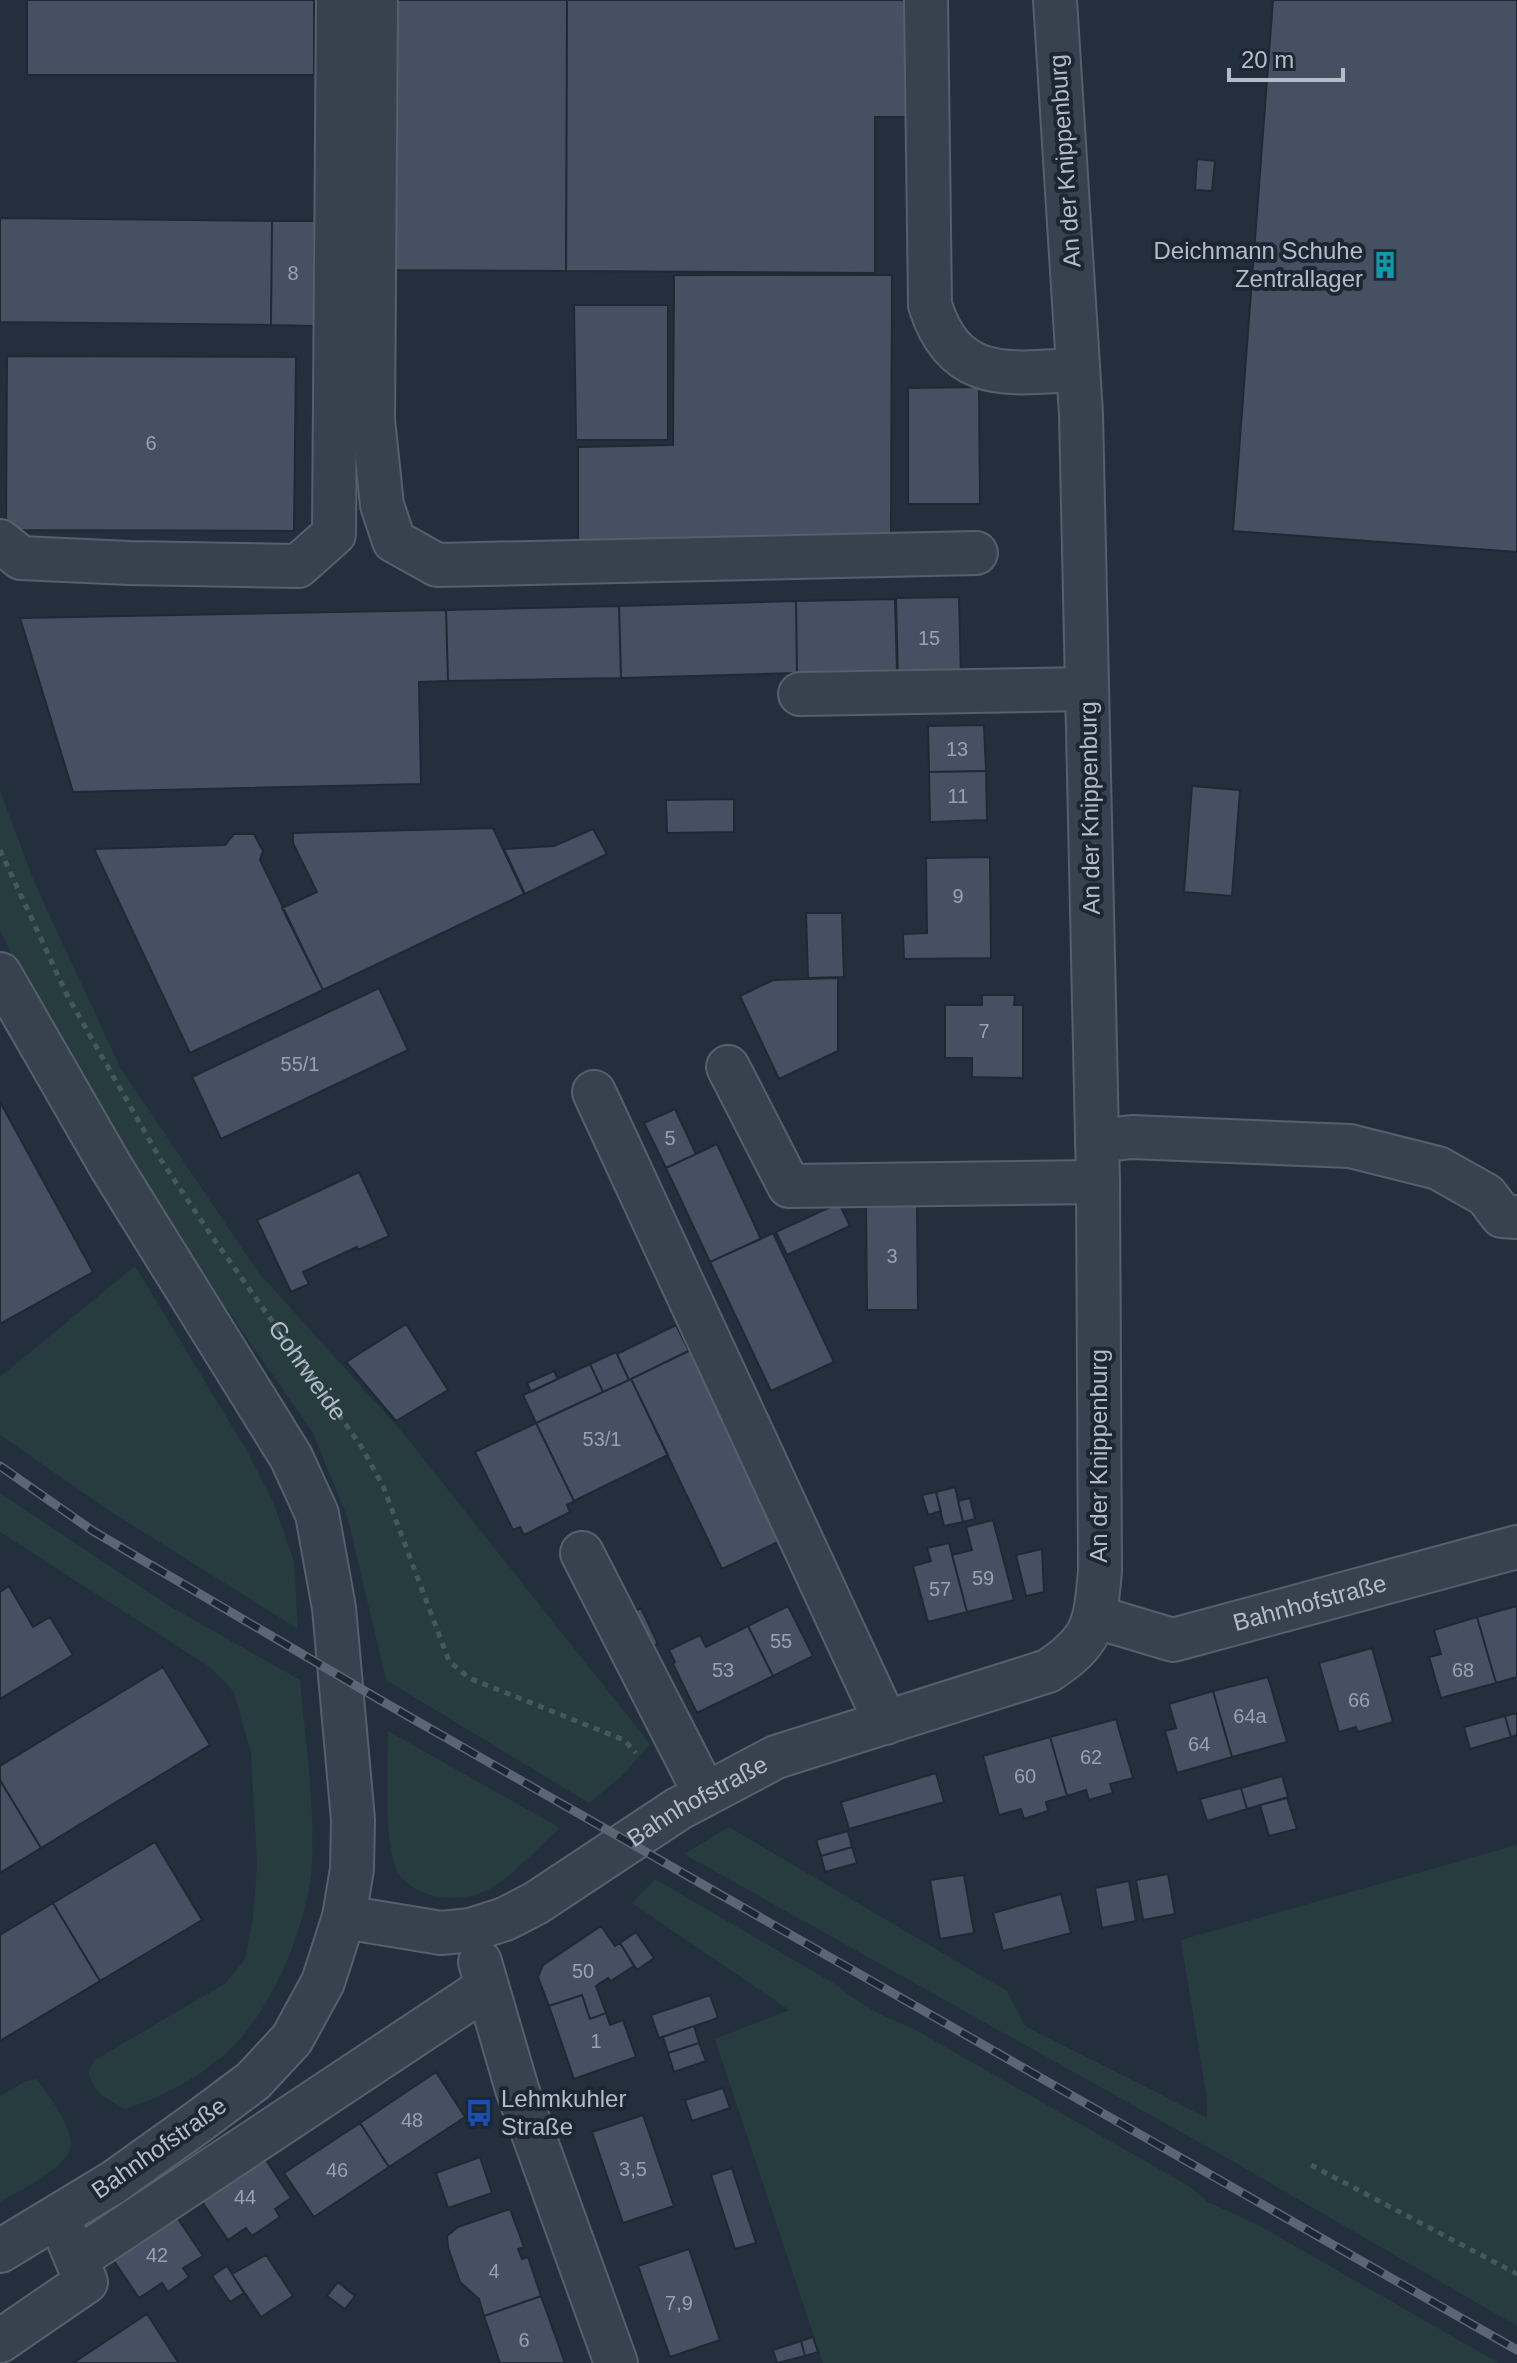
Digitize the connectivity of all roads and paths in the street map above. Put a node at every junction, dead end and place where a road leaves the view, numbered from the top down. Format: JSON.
{"nodes":[{"id":1,"x":338,"y":0,"type":"edge"},
{"id":2,"x":376,"y":0,"type":"edge"},
{"id":3,"x":926,"y":0,"type":"edge"},
{"id":4,"x":1055,"y":0,"type":"edge"},
{"id":5,"x":1078,"y":370,"type":"junction"},
{"id":6,"x":0,"y":541,"type":"edge"},
{"id":7,"x":976,"y":553,"type":"dead end"},
{"id":8,"x":1087,"y":689,"type":"junction"},
{"id":9,"x":800,"y":694,"type":"dead end"},
{"id":10,"x":0,"y":850,"type":"edge"},
{"id":11,"x":0,"y":974,"type":"edge"},
{"id":12,"x":728,"y":1067,"type":"dead end"},
{"id":13,"x":594,"y":1092,"type":"dead end"},
{"id":14,"x":1098,"y":1161,"type":"junction"},
{"id":15,"x":1517,"y":1217,"type":"edge"},
{"id":16,"x":1517,"y":1547,"type":"edge"},
{"id":17,"x":582,"y":1553,"type":"dead end"},
{"id":18,"x":1096,"y":1617,"type":"junction"},
{"id":19,"x":886,"y":1723,"type":"junction"},
{"id":20,"x":643,"y":1760,"type":"dead end"},
{"id":21,"x":705,"y":1794,"type":"junction"},
{"id":22,"x":344,"y":1917,"type":"junction"},
{"id":23,"x":471,"y":1930,"type":"junction"},
{"id":24,"x":487,"y":1987,"type":"junction"},
{"id":25,"x":145,"y":2159,"type":"junction"},
{"id":26,"x":1311,"y":2165,"type":"dead end"},
{"id":27,"x":171,"y":2199,"type":"junction"},
{"id":28,"x":56,"y":2217,"type":"junction"},
{"id":29,"x":0,"y":2251,"type":"edge"},
{"id":30,"x":77,"y":2259,"type":"junction"},
{"id":31,"x":1517,"y":2274,"type":"edge"},
{"id":32,"x":0,"y":2341,"type":"edge"},
{"id":33,"x":616,"y":2363,"type":"edge"}],
"edges":[{"from":1,"to":6,"type":"street"},
{"from":2,"to":7,"type":"street"},
{"from":3,"to":5,"type":"street"},
{"from":4,"to":5,"type":"street","name":"An der Knippenburg"},
{"from":5,"to":8,"type":"street","name":"An der Knippenburg"},
{"from":8,"to":9,"type":"street"},
{"from":8,"to":14,"type":"street","name":"An der Knippenburg"},
{"from":10,"to":20,"type":"path","name":"Gohrweide"},
{"from":11,"to":22,"type":"street"},
{"from":12,"to":14,"type":"street"},
{"from":13,"to":19,"type":"street"},
{"from":14,"to":15,"type":"street"},
{"from":14,"to":18,"type":"street","name":"An der Knippenburg"},
{"from":16,"to":18,"type":"street","name":"Bahnhofstraße"},
{"from":17,"to":21,"type":"street"},
{"from":18,"to":19,"type":"street","name":"Bahnhofstraße"},
{"from":19,"to":21,"type":"street","name":"Bahnhofstraße"},
{"from":21,"to":23,"type":"street","name":"Bahnhofstraße"},
{"from":22,"to":23,"type":"street","name":"Bahnhofstraße"},
{"from":22,"to":25,"type":"street","name":"Bahnhofstraße"},
{"from":23,"to":24,"type":"street"},
{"from":24,"to":27,"type":"street"},
{"from":24,"to":33,"type":"street"},
{"from":25,"to":27,"type":"street"},
{"from":25,"to":28,"type":"street","name":"Bahnhofstraße"},
{"from":26,"to":31,"type":"path"},
{"from":27,"to":30,"type":"street"},
{"from":28,"to":29,"type":"street","name":"Bahnhofstraße"},
{"from":28,"to":30,"type":"street"},
{"from":30,"to":32,"type":"street"}]}
